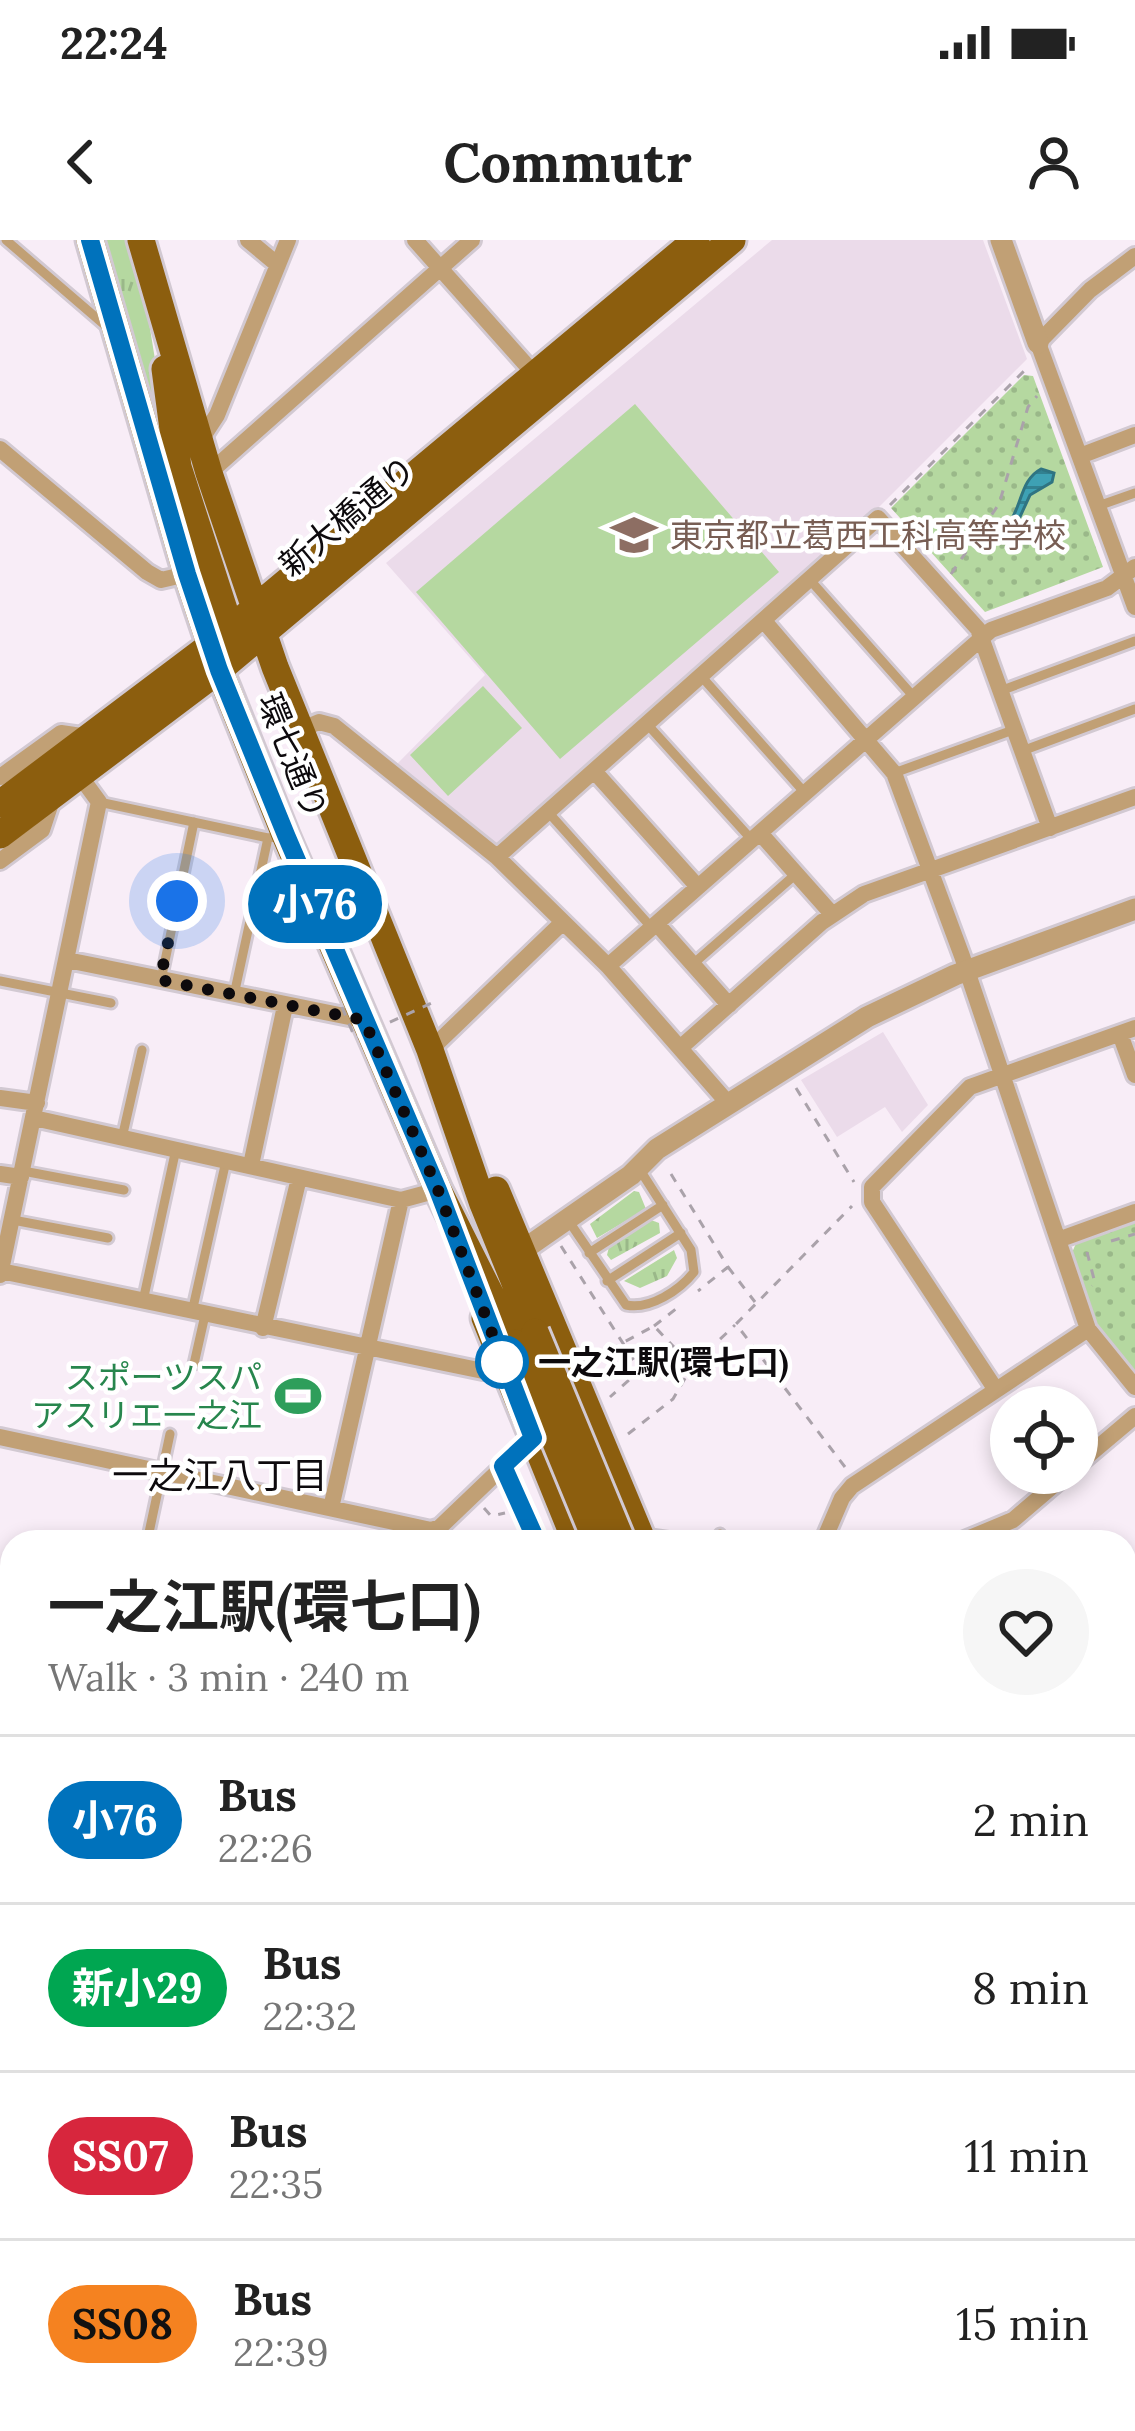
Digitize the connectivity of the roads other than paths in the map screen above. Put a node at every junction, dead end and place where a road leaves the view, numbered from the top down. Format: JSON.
{"nodes":[{"id":1,"x":5,"y":240,"type":"edge"},
{"id":2,"x":90,"y":240,"type":"edge"},
{"id":3,"x":141,"y":240,"type":"edge"},
{"id":4,"x":248,"y":240,"type":"edge"},
{"id":5,"x":288,"y":240,"type":"edge"},
{"id":6,"x":415,"y":240,"type":"edge"},
{"id":7,"x":472,"y":240,"type":"edge"},
{"id":8,"x":696,"y":240,"type":"edge"},
{"id":9,"x":732,"y":240,"type":"edge"},
{"id":10,"x":1001,"y":240,"type":"edge"},
{"id":11,"x":1135,"y":256,"type":"edge"},
{"id":12,"x":278,"y":265,"type":"junction"},
{"id":13,"x":440,"y":268,"type":"junction"},
{"id":14,"x":156,"y":292,"type":"junction"},
{"id":15,"x":116,"y":335,"type":"junction"},
{"id":16,"x":1036,"y":353,"type":"junction"},
{"id":17,"x":536,"y":376,"type":"junction"},
{"id":18,"x":1135,"y":435,"type":"edge"},
{"id":19,"x":200,"y":441,"type":"junction"},
{"id":20,"x":0,"y":449,"type":"edge"},
{"id":21,"x":1080,"y":456,"type":"junction"},
{"id":22,"x":209,"y":473,"type":"junction"},
{"id":23,"x":1135,"y":493,"type":"edge"},
{"id":24,"x":1098,"y":506,"type":"junction"},
{"id":25,"x":1129,"y":572,"type":"edge"},
{"id":26,"x":187,"y":574,"type":"junction"},
{"id":27,"x":810,"y":580,"type":"junction"},
{"id":28,"x":1135,"y":608,"type":"edge"},
{"id":29,"x":259,"y":621,"type":"junction"},
{"id":30,"x":764,"y":621,"type":"junction"},
{"id":31,"x":981,"y":638,"type":"junction"},
{"id":32,"x":1135,"y":641,"type":"edge"},
{"id":33,"x":220,"y":648,"type":"junction"},
{"id":34,"x":701,"y":676,"type":"junction"},
{"id":35,"x":1000,"y":691,"type":"junction"},
{"id":36,"x":914,"y":697,"type":"junction"},
{"id":37,"x":1135,"y":709,"type":"edge"},
{"id":38,"x":647,"y":724,"type":"junction"},
{"id":39,"x":1014,"y":729,"type":"junction"},
{"id":40,"x":300,"y":730,"type":"junction"},
{"id":41,"x":88,"y":737,"type":"junction"},
{"id":42,"x":866,"y":740,"type":"junction"},
{"id":43,"x":1022,"y":751,"type":"junction"},
{"id":44,"x":594,"y":771,"type":"junction"},
{"id":45,"x":894,"y":773,"type":"junction"},
{"id":46,"x":80,"y":776,"type":"junction"},
{"id":47,"x":0,"y":777,"type":"edge"},
{"id":48,"x":805,"y":793,"type":"junction"},
{"id":49,"x":53,"y":796,"type":"junction"},
{"id":50,"x":1135,"y":797,"type":"edge"},
{"id":51,"x":99,"y":802,"type":"junction"},
{"id":52,"x":0,"y":804,"type":"edge"},
{"id":53,"x":548,"y":812,"type":"junction"},
{"id":54,"x":194,"y":822,"type":"junction"},
{"id":55,"x":1050,"y":828,"type":"junction"},
{"id":56,"x":0,"y":835,"type":"edge"},
{"id":57,"x":277,"y":837,"type":"junction"},
{"id":58,"x":756,"y":837,"type":"junction"},
{"id":59,"x":497,"y":857,"type":"junction"},
{"id":60,"x":0,"y":861,"type":"edge"},
{"id":61,"x":930,"y":870,"type":"junction"},
{"id":62,"x":796,"y":874,"type":"junction"},
{"id":63,"x":698,"y":887,"type":"junction"},
{"id":64,"x":1135,"y":909,"type":"edge"},
{"id":65,"x":832,"y":914,"type":"junction"},
{"id":66,"x":563,"y":922,"type":"junction"},
{"id":67,"x":654,"y":926,"type":"junction"},
{"id":68,"x":67,"y":961,"type":"junction"},
{"id":69,"x":693,"y":964,"type":"junction"},
{"id":70,"x":608,"y":966,"type":"junction"},
{"id":71,"x":967,"y":970,"type":"junction"},
{"id":72,"x":160,"y":980,"type":"junction"},
{"id":73,"x":0,"y":981,"type":"edge"},
{"id":74,"x":60,"y":992,"type":"junction"},
{"id":75,"x":234,"y":995,"type":"junction"},
{"id":76,"x":110,"y":1003,"type":"dead end"},
{"id":77,"x":729,"y":1005,"type":"junction"},
{"id":78,"x":285,"y":1006,"type":"junction"},
{"id":79,"x":353,"y":1013,"type":"junction"},
{"id":80,"x":1128,"y":1031,"type":"edge"},
{"id":81,"x":680,"y":1048,"type":"junction"},
{"id":82,"x":142,"y":1050,"type":"dead end"},
{"id":83,"x":430,"y":1051,"type":"junction"},
{"id":84,"x":1135,"y":1075,"type":"edge"},
{"id":85,"x":1002,"y":1076,"type":"junction"},
{"id":86,"x":0,"y":1098,"type":"edge"},
{"id":87,"x":728,"y":1102,"type":"junction"},
{"id":88,"x":35,"y":1111,"type":"junction"},
{"id":89,"x":122,"y":1139,"type":"junction"},
{"id":90,"x":176,"y":1149,"type":"junction"},
{"id":91,"x":226,"y":1161,"type":"junction"},
{"id":92,"x":251,"y":1165,"type":"junction"},
{"id":93,"x":639,"y":1168,"type":"junction"},
{"id":94,"x":0,"y":1174,"type":"edge"},
{"id":95,"x":22,"y":1174,"type":"junction"},
{"id":96,"x":299,"y":1178,"type":"junction"},
{"id":97,"x":124,"y":1190,"type":"dead end"},
{"id":98,"x":438,"y":1190,"type":"junction"},
{"id":99,"x":401,"y":1200,"type":"junction"},
{"id":100,"x":663,"y":1205,"type":"junction"},
{"id":101,"x":1135,"y":1212,"type":"edge"},
{"id":102,"x":12,"y":1220,"type":"junction"},
{"id":103,"x":568,"y":1220,"type":"junction"},
{"id":104,"x":681,"y":1234,"type":"junction"},
{"id":105,"x":108,"y":1238,"type":"dead end"},
{"id":106,"x":1058,"y":1240,"type":"junction"},
{"id":107,"x":523,"y":1250,"type":"junction"},
{"id":108,"x":589,"y":1253,"type":"junction"},
{"id":109,"x":1,"y":1263,"type":"edge"},
{"id":110,"x":607,"y":1281,"type":"junction"},
{"id":111,"x":142,"y":1301,"type":"junction"},
{"id":112,"x":199,"y":1314,"type":"junction"},
{"id":113,"x":262,"y":1328,"type":"junction"},
{"id":114,"x":1088,"y":1329,"type":"junction"},
{"id":115,"x":518,"y":1347,"type":"junction"},
{"id":116,"x":368,"y":1348,"type":"junction"},
{"id":117,"x":194,"y":1364,"type":"dead end"},
{"id":118,"x":993,"y":1386,"type":"edge"},
{"id":119,"x":1002,"y":1386,"type":"edge"},
{"id":120,"x":1135,"y":1388,"type":"edge"},
{"id":121,"x":990,"y":1394,"type":"edge"},
{"id":122,"x":1135,"y":1416,"type":"edge"},
{"id":123,"x":170,"y":1434,"type":"dead end"},
{"id":124,"x":0,"y":1438,"type":"edge"},
{"id":125,"x":533,"y":1438,"type":"junction"},
{"id":126,"x":1098,"y":1447,"type":"edge"},
{"id":127,"x":503,"y":1466,"type":"junction"},
{"id":128,"x":162,"y":1472,"type":"junction"},
{"id":129,"x":1043,"y":1494,"type":"edge"},
{"id":130,"x":331,"y":1508,"type":"junction"},
{"id":131,"x":150,"y":1530,"type":"edge"},
{"id":132,"x":532,"y":1530,"type":"edge"},
{"id":133,"x":571,"y":1530,"type":"edge"},
{"id":134,"x":592,"y":1530,"type":"edge"},
{"id":135,"x":629,"y":1530,"type":"edge"},
{"id":136,"x":631,"y":1530,"type":"edge"},
{"id":137,"x":828,"y":1530,"type":"edge"},
{"id":138,"x":989,"y":1530,"type":"edge"}],
"edges":[{"from":1,"to":15,"type":"lane"},
{"from":2,"to":15,"type":"main road","name":"環七通り"},
{"from":3,"to":14,"type":"main road","name":"環七通り"},
{"from":4,"to":12,"type":"street"},
{"from":5,"to":12,"type":"street"},
{"from":6,"to":13,"type":"street"},
{"from":7,"to":13,"type":"street"},
{"from":8,"to":17,"type":"main road","name":"新大橋通り"},
{"from":9,"to":29,"type":"main road","name":"新大橋通り"},
{"from":10,"to":16,"type":"street"},
{"from":11,"to":16,"type":"street"},
{"from":12,"to":19,"type":"street"},
{"from":13,"to":17,"type":"street"},
{"from":13,"to":22,"type":"street"},
{"from":14,"to":19,"type":"main road","name":"環七通り"},
{"from":14,"to":33,"type":"main road"},
{"from":15,"to":26,"type":"main road","name":"環七通り"},
{"from":16,"to":21,"type":"street"},
{"from":17,"to":29,"type":"main road","name":"新大橋通り"},
{"from":18,"to":21,"type":"street"},
{"from":19,"to":22,"type":"main road","name":"環七通り"},
{"from":20,"to":26,"type":"street"},
{"from":21,"to":24,"type":"street"},
{"from":22,"to":29,"type":"main road","name":"環七通り"},
{"from":23,"to":24,"type":"lane"},
{"from":24,"to":25,"type":"street"},
{"from":25,"to":28,"type":"street"},
{"from":25,"to":31,"type":"street"},
{"from":26,"to":33,"type":"main road","name":"環七通り"},
{"from":27,"to":30,"type":"street"},
{"from":27,"to":31,"type":"street"},
{"from":27,"to":36,"type":"lane"},
{"from":29,"to":33,"type":"main road","name":"新大橋通り"},
{"from":29,"to":33,"type":"main road","name":"新大橋通り"},
{"from":29,"to":40,"type":"main road","name":"環七通り"},
{"from":30,"to":34,"type":"street"},
{"from":30,"to":42,"type":"street"},
{"from":31,"to":35,"type":"street"},
{"from":31,"to":36,"type":"street"},
{"from":32,"to":35,"type":"lane"},
{"from":33,"to":41,"type":"main road","name":"新大橋通り"},
{"from":33,"to":46,"type":"main road","name":"新大橋通り"},
{"from":33,"to":57,"type":"main road","name":"環七通り"},
{"from":34,"to":38,"type":"street"},
{"from":34,"to":48,"type":"lane"},
{"from":35,"to":39,"type":"street"},
{"from":36,"to":42,"type":"street"},
{"from":37,"to":43,"type":"lane"},
{"from":38,"to":44,"type":"street"},
{"from":38,"to":58,"type":"lane"},
{"from":39,"to":43,"type":"street"},
{"from":39,"to":45,"type":"lane"},
{"from":40,"to":59,"type":"street"},
{"from":40,"to":83,"type":"main road","name":"環七通り"},
{"from":41,"to":47,"type":"street"},
{"from":41,"to":52,"type":"main road","name":"新大橋通り"},
{"from":42,"to":45,"type":"street"},
{"from":42,"to":48,"type":"street"},
{"from":43,"to":55,"type":"street"},
{"from":44,"to":53,"type":"street"},
{"from":44,"to":63,"type":"street"},
{"from":45,"to":61,"type":"street"},
{"from":46,"to":49,"type":"main road","name":"新大橋通り"},
{"from":46,"to":51,"type":"street"},
{"from":48,"to":58,"type":"street"},
{"from":49,"to":56,"type":"main road","name":"新大橋通り"},
{"from":49,"to":60,"type":"street"},
{"from":50,"to":55,"type":"street"},
{"from":51,"to":54,"type":"lane"},
{"from":51,"to":68,"type":"street"},
{"from":53,"to":59,"type":"street"},
{"from":53,"to":67,"type":"lane"},
{"from":54,"to":57,"type":"lane"},
{"from":54,"to":72,"type":"lane"},
{"from":55,"to":61,"type":"street"},
{"from":57,"to":75,"type":"lane"},
{"from":57,"to":79,"type":"main road","name":"環七通り"},
{"from":58,"to":62,"type":"street"},
{"from":58,"to":63,"type":"street"},
{"from":59,"to":66,"type":"street"},
{"from":61,"to":65,"type":"street"},
{"from":61,"to":71,"type":"street"},
{"from":62,"to":65,"type":"street"},
{"from":62,"to":69,"type":"lane"},
{"from":63,"to":67,"type":"street"},
{"from":64,"to":71,"type":"street"},
{"from":65,"to":77,"type":"street"},
{"from":66,"to":70,"type":"street"},
{"from":66,"to":83,"type":"street"},
{"from":67,"to":69,"type":"street"},
{"from":67,"to":70,"type":"street"},
{"from":68,"to":72,"type":"street"},
{"from":68,"to":74,"type":"street"},
{"from":69,"to":77,"type":"street"},
{"from":70,"to":81,"type":"street"},
{"from":71,"to":85,"type":"street"},
{"from":71,"to":87,"type":"street"},
{"from":72,"to":75,"type":"street"},
{"from":73,"to":74,"type":"lane"},
{"from":74,"to":76,"type":"lane"},
{"from":74,"to":88,"type":"street"},
{"from":75,"to":78,"type":"street"},
{"from":77,"to":81,"type":"street"},
{"from":78,"to":79,"type":"street"},
{"from":78,"to":92,"type":"street"},
{"from":79,"to":98,"type":"main road","name":"環七通り"},
{"from":80,"to":84,"type":"street"},
{"from":80,"to":85,"type":"street"},
{"from":81,"to":87,"type":"street"},
{"from":82,"to":89,"type":"lane"},
{"from":83,"to":107,"type":"main road"},
{"from":83,"to":115,"type":"main road","name":"環七通り"},
{"from":85,"to":106,"type":"street"},
{"from":85,"to":118,"type":"street"},
{"from":86,"to":88,"type":"street"},
{"from":87,"to":93,"type":"street"},
{"from":88,"to":89,"type":"street"},
{"from":88,"to":95,"type":"street"},
{"from":89,"to":90,"type":"street"},
{"from":90,"to":91,"type":"street"},
{"from":90,"to":111,"type":"lane"},
{"from":91,"to":92,"type":"street"},
{"from":91,"to":112,"type":"lane"},
{"from":92,"to":96,"type":"street"},
{"from":93,"to":100,"type":"lane"},
{"from":93,"to":103,"type":"street"},
{"from":94,"to":95,"type":"street"},
{"from":95,"to":97,"type":"lane"},
{"from":95,"to":102,"type":"street"},
{"from":96,"to":99,"type":"street"},
{"from":96,"to":113,"type":"street"},
{"from":98,"to":99,"type":"street"},
{"from":98,"to":115,"type":"main road","name":"環七通り"},
{"from":99,"to":116,"type":"street"},
{"from":100,"to":104,"type":"lane"},
{"from":100,"to":108,"type":"lane"},
{"from":101,"to":106,"type":"street"},
{"from":102,"to":105,"type":"lane"},
{"from":102,"to":109,"type":"street"},
{"from":103,"to":107,"type":"street"},
{"from":103,"to":108,"type":"lane"},
{"from":104,"to":110,"type":"lane"},
{"from":104,"to":110,"type":"lane"},
{"from":106,"to":114,"type":"street"},
{"from":107,"to":136,"type":"main road"},
{"from":108,"to":110,"type":"lane"},
{"from":109,"to":111,"type":"street"},
{"from":111,"to":112,"type":"street"},
{"from":112,"to":113,"type":"street"},
{"from":112,"to":117,"type":"lane"},
{"from":113,"to":116,"type":"street"},
{"from":114,"to":119,"type":"street"},
{"from":114,"to":120,"type":"street"},
{"from":115,"to":116,"type":"street"},
{"from":115,"to":125,"type":"main road"},
{"from":115,"to":134,"type":"main road","name":"環七通り","bridge":true},
{"from":115,"to":135,"type":"main road","name":"環七通り","bridge":true},
{"from":116,"to":130,"type":"street"},
{"from":121,"to":137,"type":"street"},
{"from":122,"to":126,"type":"street"},
{"from":123,"to":128,"type":"lane"},
{"from":124,"to":128,"type":"street"},
{"from":125,"to":127,"type":"street"},
{"from":125,"to":133,"type":"main road"},
{"from":127,"to":130,"type":"street"},
{"from":127,"to":132,"type":"street"},
{"from":128,"to":130,"type":"street"},
{"from":128,"to":131,"type":"lane"},
{"from":129,"to":138,"type":"street"}]}
